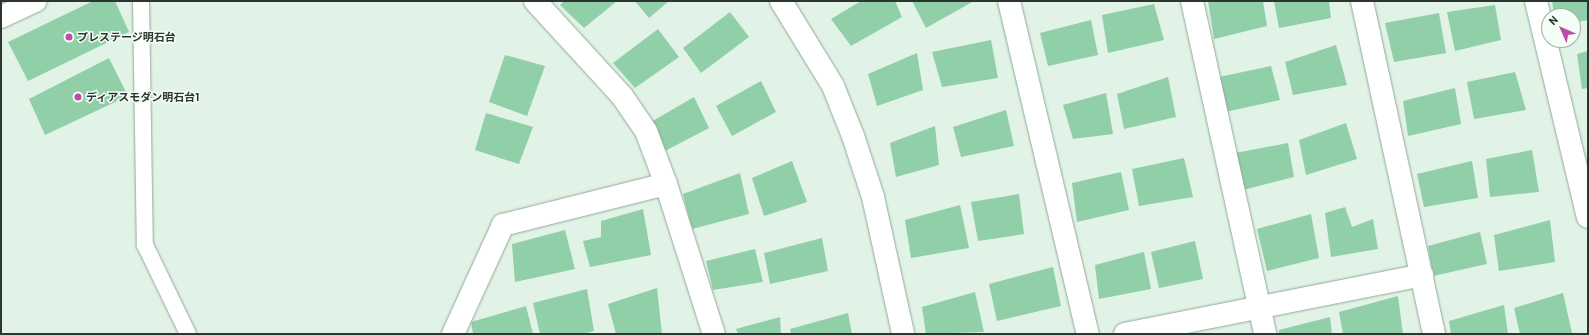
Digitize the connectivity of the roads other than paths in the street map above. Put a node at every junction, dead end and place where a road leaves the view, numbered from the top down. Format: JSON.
{"nodes":[{"id":1,"x":35,"y":1,"type":"edge"},
{"id":2,"x":141,"y":1,"type":"edge"},
{"id":3,"x":535,"y":1,"type":"edge"},
{"id":4,"x":781,"y":1,"type":"edge"},
{"id":5,"x":1009,"y":1,"type":"edge"},
{"id":6,"x":1192,"y":1,"type":"edge"},
{"id":7,"x":1362,"y":1,"type":"edge"},
{"id":8,"x":1536,"y":1,"type":"edge"},
{"id":9,"x":1,"y":17,"type":"edge"},
{"id":10,"x":666,"y":184,"type":"junction"},
{"id":11,"x":1588,"y":217,"type":"edge"},
{"id":12,"x":1422,"y":275,"type":"junction"},
{"id":13,"x":1259,"y":307,"type":"junction"},
{"id":14,"x":188,"y":334,"type":"edge"},
{"id":15,"x":453,"y":334,"type":"edge"},
{"id":16,"x":714,"y":334,"type":"edge"},
{"id":17,"x":903,"y":334,"type":"edge"},
{"id":18,"x":1088,"y":334,"type":"edge"},
{"id":19,"x":1125,"y":334,"type":"edge"},
{"id":20,"x":1265,"y":334,"type":"edge"},
{"id":21,"x":1434,"y":334,"type":"edge"}],
"edges":[{"from":1,"to":9,"type":"street"},
{"from":2,"to":14,"type":"lane"},
{"from":3,"to":10,"type":"street"},
{"from":4,"to":17,"type":"street"},
{"from":5,"to":18,"type":"street"},
{"from":6,"to":13,"type":"street"},
{"from":7,"to":12,"type":"street"},
{"from":8,"to":11,"type":"street"},
{"from":10,"to":15,"type":"street"},
{"from":10,"to":16,"type":"street"},
{"from":12,"to":13,"type":"street"},
{"from":12,"to":21,"type":"street"},
{"from":13,"to":19,"type":"street"},
{"from":13,"to":20,"type":"street"}]}
